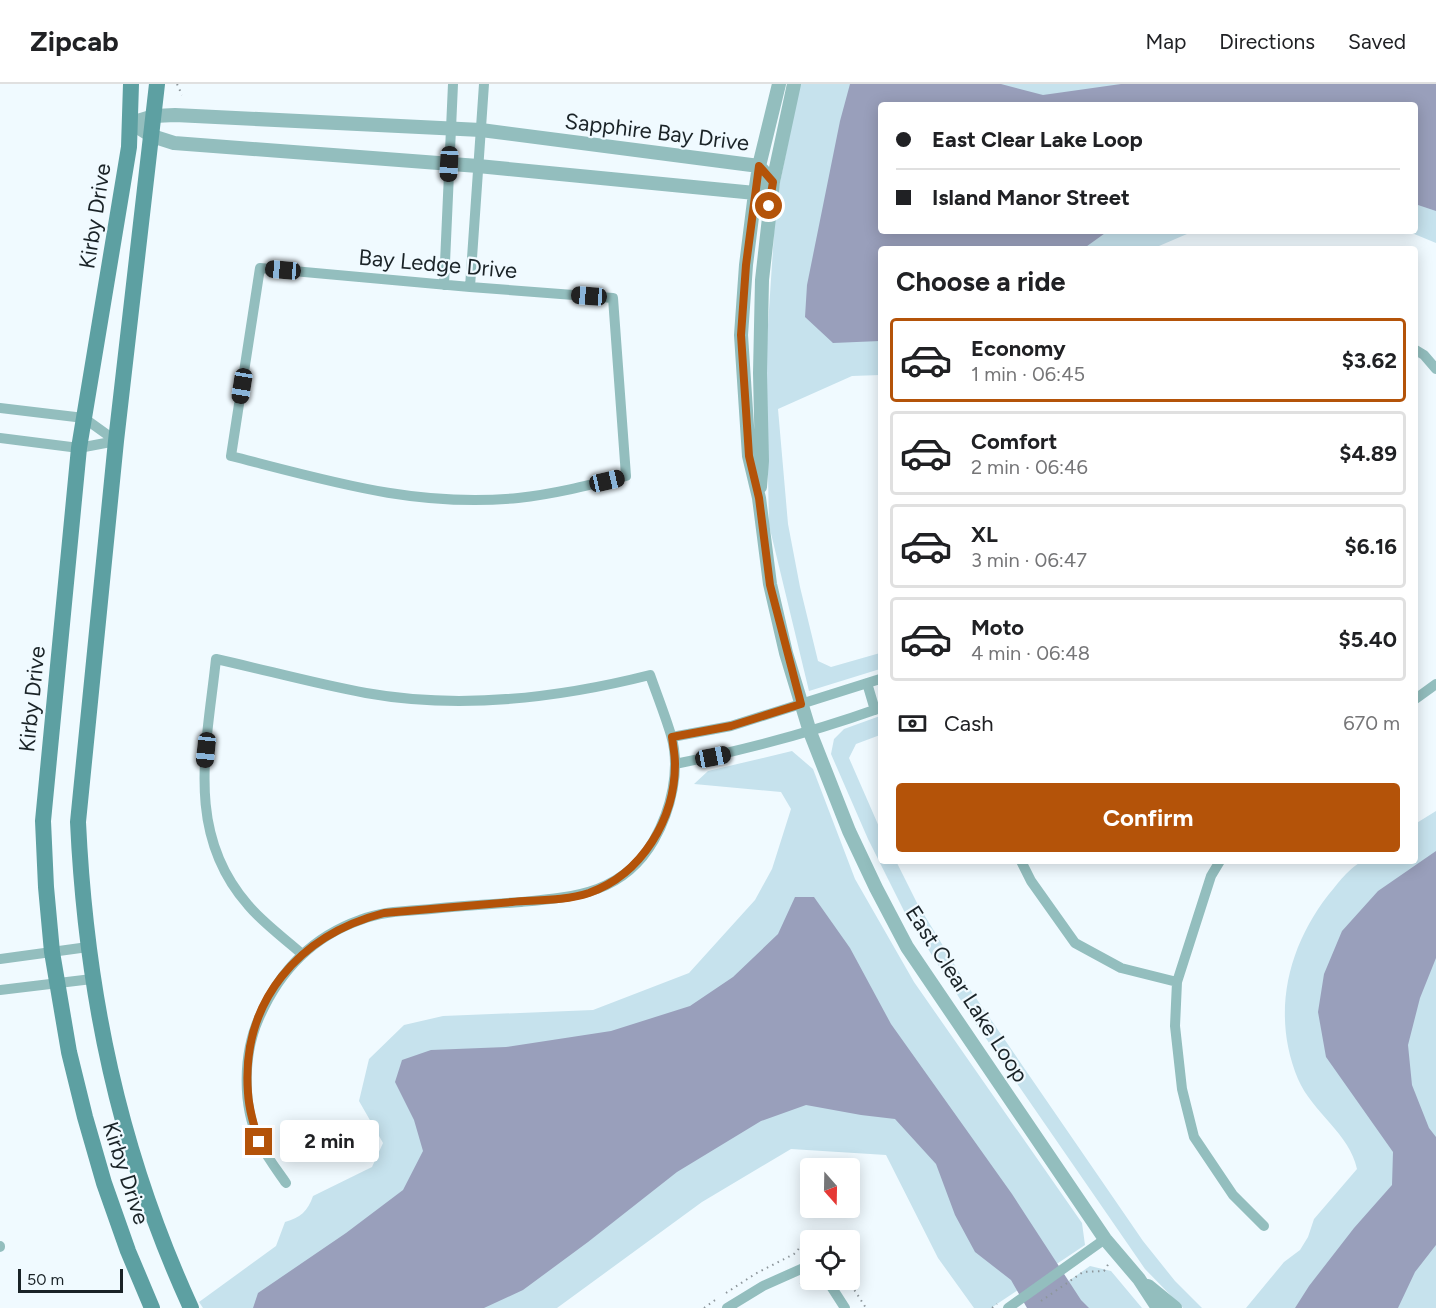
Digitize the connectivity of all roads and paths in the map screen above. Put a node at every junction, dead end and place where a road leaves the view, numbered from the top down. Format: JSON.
{"nodes":[{"id":1,"x":131,"y":84,"type":"edge"},
{"id":2,"x":158,"y":84,"type":"edge"},
{"id":3,"x":177,"y":84,"type":"edge"},
{"id":4,"x":453,"y":84,"type":"edge"},
{"id":5,"x":484,"y":84,"type":"edge"},
{"id":6,"x":779,"y":84,"type":"edge"},
{"id":7,"x":794,"y":84,"type":"edge"},
{"id":8,"x":182,"y":96,"type":"dead end"},
{"id":9,"x":154,"y":116,"type":"junction"},
{"id":10,"x":131,"y":123,"type":"junction"},
{"id":11,"x":451,"y":129,"type":"junction"},
{"id":12,"x":481,"y":130,"type":"junction"},
{"id":13,"x":152,"y":136,"type":"junction"},
{"id":14,"x":449,"y":164,"type":"junction"},
{"id":15,"x":478,"y":166,"type":"junction"},
{"id":16,"x":759,"y":166,"type":"junction"},
{"id":17,"x":773,"y":182,"type":"junction"},
{"id":18,"x":755,"y":193,"type":"junction"},
{"id":19,"x":444,"y":285,"type":"junction"},
{"id":20,"x":470,"y":287,"type":"junction"},
{"id":21,"x":1418,"y":351,"type":"edge"},
{"id":22,"x":1436,"y":369,"type":"edge"},
{"id":23,"x":0,"y":408,"type":"edge"},
{"id":24,"x":84,"y":418,"type":"junction"},
{"id":25,"x":0,"y":438,"type":"edge"},
{"id":26,"x":116,"y":441,"type":"junction"},
{"id":27,"x":79,"y":448,"type":"junction"},
{"id":28,"x":759,"y":498,"type":"junction"},
{"id":29,"x":878,"y":680,"type":"edge"},
{"id":30,"x":867,"y":683,"type":"junction"},
{"id":31,"x":1436,"y":684,"type":"edge"},
{"id":32,"x":1418,"y":697,"type":"edge"},
{"id":33,"x":801,"y":704,"type":"junction"},
{"id":34,"x":878,"y":709,"type":"edge"},
{"id":35,"x":810,"y":732,"type":"junction"},
{"id":36,"x":672,"y":737,"type":"junction"},
{"id":37,"x":675,"y":764,"type":"junction"},
{"id":38,"x":1022,"y":864,"type":"edge"},
{"id":39,"x":1218,"y":864,"type":"edge"},
{"id":40,"x":88,"y":947,"type":"junction"},
{"id":41,"x":52,"y":952,"type":"junction"},
{"id":42,"x":302,"y":954,"type":"junction"},
{"id":43,"x":0,"y":959,"type":"edge"},
{"id":44,"x":92,"y":979,"type":"junction"},
{"id":45,"x":1177,"y":982,"type":"junction"},
{"id":46,"x":57,"y":983,"type":"junction"},
{"id":47,"x":0,"y":990,"type":"edge"},
{"id":48,"x":286,"y":1183,"type":"dead end"},
{"id":49,"x":1264,"y":1226,"type":"dead end"},
{"id":50,"x":1105,"y":1239,"type":"junction"},
{"id":51,"x":800,"y":1247,"type":"edge"},
{"id":52,"x":1118,"y":1255,"type":"junction"},
{"id":53,"x":800,"y":1269,"type":"edge"},
{"id":54,"x":1139,"y":1279,"type":"junction"},
{"id":55,"x":800,"y":1284,"type":"edge"},
{"id":56,"x":795,"y":1285,"type":"dead end"},
{"id":57,"x":828,"y":1290,"type":"edge"},
{"id":58,"x":856,"y":1290,"type":"edge"},
{"id":59,"x":1040,"y":1302,"type":"dead end"},
{"id":60,"x":152,"y":1308,"type":"edge"},
{"id":61,"x":191,"y":1308,"type":"edge"},
{"id":62,"x":704,"y":1308,"type":"edge"},
{"id":63,"x":727,"y":1308,"type":"edge"},
{"id":64,"x":845,"y":1308,"type":"edge"},
{"id":65,"x":866,"y":1308,"type":"edge"},
{"id":66,"x":1008,"y":1308,"type":"edge"},
{"id":67,"x":1158,"y":1308,"type":"edge"},
{"id":68,"x":1175,"y":1308,"type":"edge"}],
"edges":[{"from":1,"to":10,"type":"main road","name":"Kirby Drive"},
{"from":2,"to":9,"type":"main road","name":"Kirby Drive"},
{"from":3,"to":8,"type":"path"},
{"from":4,"to":11,"type":"street"},
{"from":5,"to":12,"type":"street"},
{"from":6,"to":16,"type":"street","name":"East Clear Lake Loop"},
{"from":7,"to":17,"type":"street","name":"East Clear Lake Loop"},
{"from":9,"to":10,"type":"street","name":"Sapphire Bay Drive"},
{"from":9,"to":11,"type":"street","name":"Sapphire Bay Drive"},
{"from":9,"to":13,"type":"main road","name":"Kirby Drive"},
{"from":10,"to":13,"type":"street"},
{"from":10,"to":24,"type":"main road","name":"Kirby Drive"},
{"from":11,"to":12,"type":"street","name":"Sapphire Bay Drive"},
{"from":11,"to":14,"type":"street"},
{"from":12,"to":15,"type":"street"},
{"from":12,"to":16,"type":"street","name":"Sapphire Bay Drive"},
{"from":13,"to":14,"type":"street"},
{"from":13,"to":26,"type":"main road","name":"Kirby Drive"},
{"from":14,"to":15,"type":"street"},
{"from":14,"to":19,"type":"street"},
{"from":15,"to":18,"type":"street"},
{"from":15,"to":20,"type":"street"},
{"from":16,"to":17,"type":"street","name":"Sapphire Bay Drive"},
{"from":16,"to":18,"type":"street","name":"East Clear Lake Loop"},
{"from":17,"to":18,"type":"street"},
{"from":17,"to":28,"type":"street","name":"East Clear Lake Loop"},
{"from":18,"to":28,"type":"street","name":"East Clear Lake Loop"},
{"from":19,"to":20,"type":"street","name":"Bay Ledge Drive"},
{"from":19,"to":20,"type":"street","name":"Bay Ledge Drive"},
{"from":21,"to":22,"type":"street"},
{"from":23,"to":24,"type":"street"},
{"from":24,"to":26,"type":"street"},
{"from":24,"to":27,"type":"main road","name":"Kirby Drive"},
{"from":25,"to":27,"type":"street"},
{"from":26,"to":27,"type":"street"},
{"from":26,"to":40,"type":"main road","name":"Kirby Drive"},
{"from":27,"to":41,"type":"main road","name":"Kirby Drive"},
{"from":28,"to":33,"type":"street","name":"East Clear Lake Loop"},
{"from":29,"to":30,"type":"street"},
{"from":30,"to":33,"type":"street"},
{"from":30,"to":34,"type":"street"},
{"from":31,"to":32,"type":"street"},
{"from":33,"to":35,"type":"street","name":"East Clear Lake Loop"},
{"from":33,"to":36,"type":"street"},
{"from":34,"to":35,"type":"street"},
{"from":35,"to":37,"type":"street"},
{"from":35,"to":50,"type":"street","name":"East Clear Lake Loop"},
{"from":36,"to":37,"type":"street"},
{"from":36,"to":42,"type":"street"},
{"from":37,"to":42,"type":"street"},
{"from":38,"to":45,"type":"street"},
{"from":39,"to":45,"type":"street"},
{"from":40,"to":41,"type":"street"},
{"from":40,"to":44,"type":"main road","name":"Kirby Drive"},
{"from":41,"to":43,"type":"street"},
{"from":41,"to":46,"type":"main road","name":"Kirby Drive"},
{"from":42,"to":48,"type":"street"},
{"from":44,"to":46,"type":"street"},
{"from":44,"to":61,"type":"main road","name":"Kirby Drive"},
{"from":45,"to":49,"type":"street"},
{"from":46,"to":47,"type":"street"},
{"from":46,"to":60,"type":"main road","name":"Kirby Drive"},
{"from":50,"to":52,"type":"street","name":"East Clear Lake Loop"},
{"from":50,"to":66,"type":"street"},
{"from":51,"to":62,"type":"path"},
{"from":52,"to":54,"type":"street","name":"East Clear Lake Loop"},
{"from":52,"to":59,"type":"path"},
{"from":53,"to":63,"type":"street"},
{"from":54,"to":67,"type":"street","name":"East Clear Lake Loop"},
{"from":54,"to":68,"type":"street","name":"East Clear Lake Loop"},
{"from":55,"to":56,"type":"path"},
{"from":57,"to":64,"type":"street"},
{"from":58,"to":65,"type":"path"}]}
